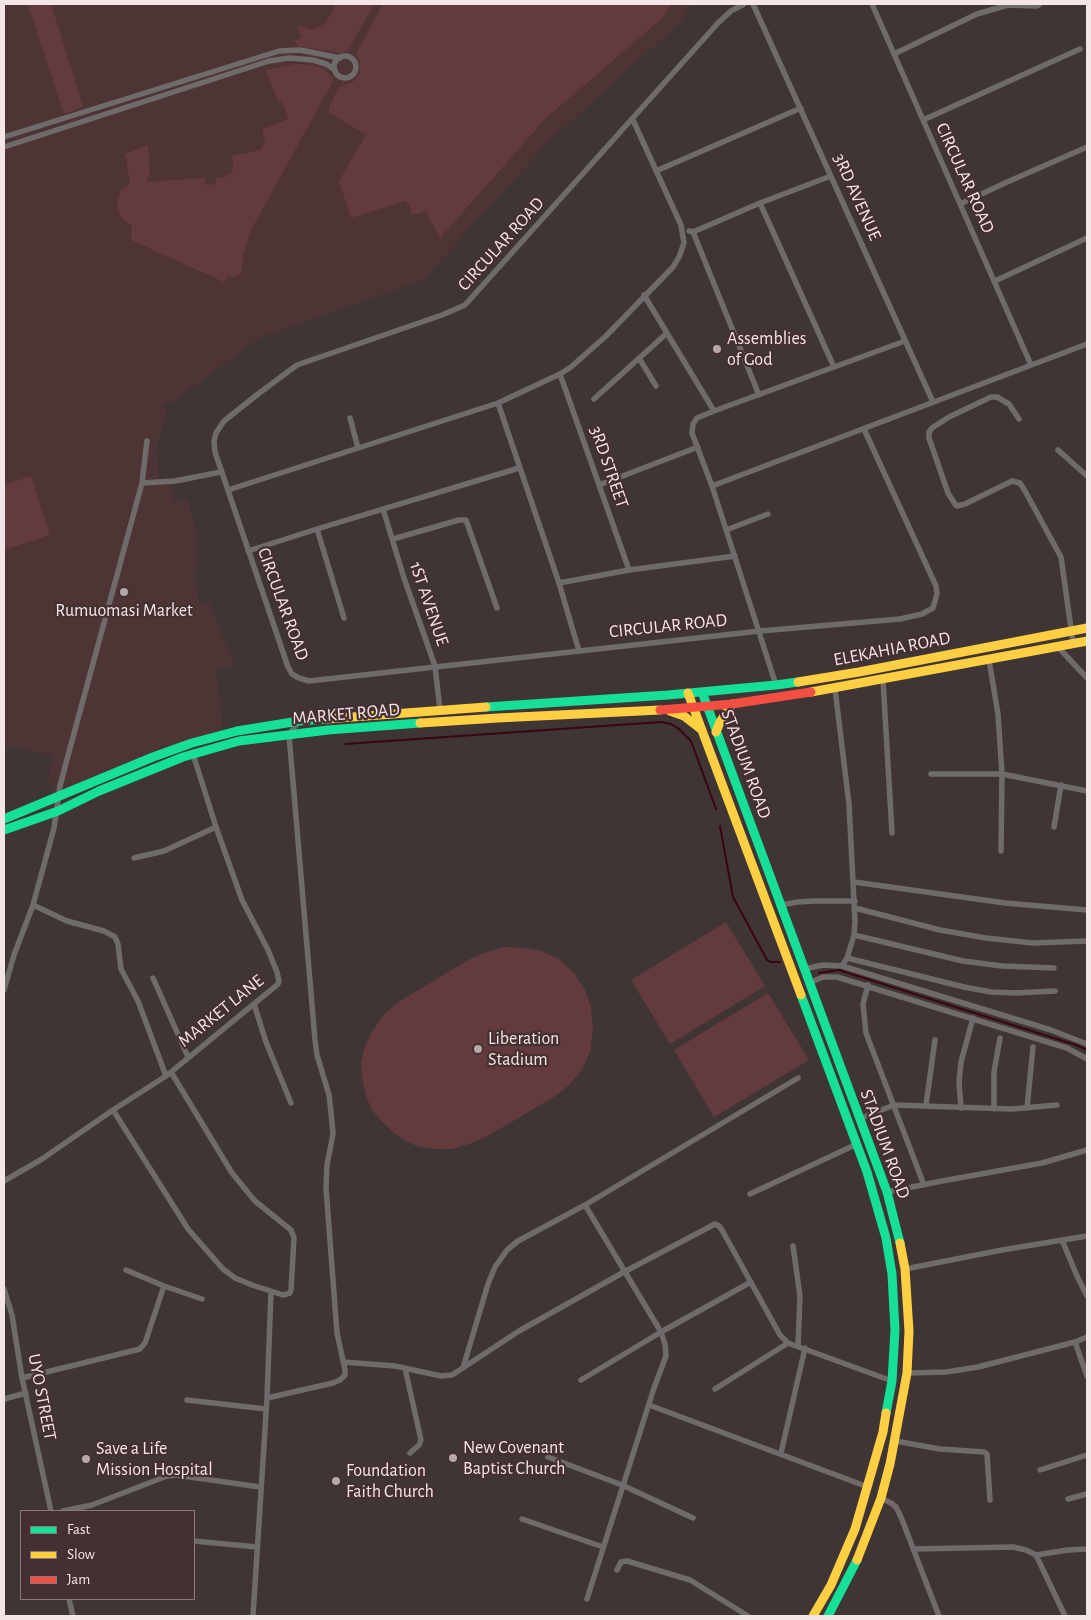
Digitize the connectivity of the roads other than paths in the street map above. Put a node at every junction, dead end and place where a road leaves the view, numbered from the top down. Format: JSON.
{"nodes":[{"id":1,"x":744,"y":4,"type":"edge"},
{"id":2,"x":753,"y":4,"type":"edge"},
{"id":3,"x":872,"y":4,"type":"edge"},
{"id":4,"x":1040,"y":4,"type":"edge"},
{"id":5,"x":1080,"y":50,"type":"dead end"},
{"id":6,"x":894,"y":54,"type":"junction"},
{"id":7,"x":340,"y":58,"type":"junction"},
{"id":8,"x":335,"y":70,"type":"junction"},
{"id":9,"x":801,"y":108,"type":"junction"},
{"id":10,"x":633,"y":120,"type":"junction"},
{"id":11,"x":923,"y":120,"type":"junction"},
{"id":12,"x":4,"y":137,"type":"edge"},
{"id":13,"x":4,"y":147,"type":"edge"},
{"id":14,"x":1087,"y":147,"type":"edge"},
{"id":15,"x":656,"y":171,"type":"junction"},
{"id":16,"x":831,"y":176,"type":"junction"},
{"id":17,"x":760,"y":202,"type":"junction"},
{"id":18,"x":960,"y":204,"type":"junction"},
{"id":19,"x":683,"y":231,"type":"junction"},
{"id":20,"x":693,"y":232,"type":"junction"},
{"id":21,"x":1087,"y":238,"type":"edge"},
{"id":22,"x":995,"y":281,"type":"junction"},
{"id":23,"x":644,"y":296,"type":"junction"},
{"id":24,"x":667,"y":333,"type":"junction"},
{"id":25,"x":905,"y":341,"type":"junction"},
{"id":26,"x":1087,"y":344,"type":"edge"},
{"id":27,"x":640,"y":358,"type":"junction"},
{"id":28,"x":1031,"y":365,"type":"junction"},
{"id":29,"x":834,"y":367,"type":"junction"},
{"id":30,"x":560,"y":374,"type":"junction"},
{"id":31,"x":656,"y":386,"type":"dead end"},
{"id":32,"x":759,"y":395,"type":"junction"},
{"id":33,"x":594,"y":399,"type":"dead end"},
{"id":34,"x":933,"y":402,"type":"junction"},
{"id":35,"x":498,"y":403,"type":"junction"},
{"id":36,"x":714,"y":411,"type":"junction"},
{"id":37,"x":350,"y":418,"type":"dead end"},
{"id":38,"x":1019,"y":420,"type":"dead end"},
{"id":39,"x":864,"y":429,"type":"junction"},
{"id":40,"x":147,"y":441,"type":"dead end"},
{"id":41,"x":698,"y":447,"type":"junction"},
{"id":42,"x":358,"y":448,"type":"junction"},
{"id":43,"x":1058,"y":450,"type":"dead end"},
{"id":44,"x":519,"y":468,"type":"junction"},
{"id":45,"x":221,"y":472,"type":"junction"},
{"id":46,"x":1087,"y":476,"type":"edge"},
{"id":47,"x":142,"y":484,"type":"junction"},
{"id":48,"x":599,"y":485,"type":"junction"},
{"id":49,"x":712,"y":486,"type":"junction"},
{"id":50,"x":228,"y":490,"type":"junction"},
{"id":51,"x":383,"y":509,"type":"junction"},
{"id":52,"x":768,"y":514,"type":"dead end"},
{"id":53,"x":317,"y":529,"type":"junction"},
{"id":54,"x":726,"y":530,"type":"junction"},
{"id":55,"x":392,"y":539,"type":"junction"},
{"id":56,"x":248,"y":552,"type":"junction"},
{"id":57,"x":735,"y":556,"type":"junction"},
{"id":58,"x":629,"y":570,"type":"junction"},
{"id":59,"x":560,"y":583,"type":"junction"},
{"id":60,"x":497,"y":608,"type":"dead end"},
{"id":61,"x":344,"y":618,"type":"dead end"},
{"id":62,"x":1087,"y":628,"type":"edge"},
{"id":63,"x":1072,"y":631,"type":"junction"},
{"id":64,"x":760,"y":632,"type":"junction"},
{"id":65,"x":1087,"y":641,"type":"edge"},
{"id":66,"x":1073,"y":644,"type":"junction"},
{"id":67,"x":1058,"y":647,"type":"junction"},
{"id":68,"x":579,"y":650,"type":"junction"},
{"id":69,"x":989,"y":660,"type":"junction"},
{"id":70,"x":435,"y":666,"type":"junction"},
{"id":71,"x":1087,"y":678,"type":"edge"},
{"id":72,"x":883,"y":680,"type":"junction"},
{"id":73,"x":776,"y":685,"type":"junction"},
{"id":74,"x":835,"y":689,"type":"junction"},
{"id":75,"x":702,"y":692,"type":"junction"},
{"id":76,"x":688,"y":693,"type":"junction"},
{"id":77,"x":732,"y":704,"type":"junction"},
{"id":78,"x":708,"y":706,"type":"junction"},
{"id":79,"x":692,"y":708,"type":"junction"},
{"id":80,"x":440,"y":710,"type":"junction"},
{"id":81,"x":667,"y":710,"type":"junction"},
{"id":82,"x":299,"y":722,"type":"junction"},
{"id":83,"x":702,"y":730,"type":"junction"},
{"id":84,"x":716,"y":732,"type":"junction"},
{"id":85,"x":289,"y":735,"type":"junction"},
{"id":86,"x":193,"y":754,"type":"junction"},
{"id":87,"x":931,"y":774,"type":"dead end"},
{"id":88,"x":1002,"y":774,"type":"junction"},
{"id":89,"x":1062,"y":785,"type":"junction"},
{"id":90,"x":1087,"y":791,"type":"edge"},
{"id":91,"x":59,"y":797,"type":"junction"},
{"id":92,"x":58,"y":811,"type":"junction"},
{"id":93,"x":4,"y":819,"type":"edge"},
{"id":94,"x":216,"y":827,"type":"junction"},
{"id":95,"x":1054,"y":827,"type":"dead end"},
{"id":96,"x":4,"y":830,"type":"edge"},
{"id":97,"x":892,"y":833,"type":"dead end"},
{"id":98,"x":1001,"y":852,"type":"dead end"},
{"id":99,"x":134,"y":858,"type":"dead end"},
{"id":100,"x":854,"y":882,"type":"junction"},
{"id":101,"x":33,"y":905,"type":"junction"},
{"id":102,"x":855,"y":905,"type":"junction"},
{"id":103,"x":780,"y":906,"type":"junction"},
{"id":104,"x":1087,"y":910,"type":"edge"},
{"id":105,"x":854,"y":935,"type":"junction"},
{"id":106,"x":1087,"y":941,"type":"edge"},
{"id":107,"x":847,"y":958,"type":"junction"},
{"id":108,"x":842,"y":966,"type":"junction"},
{"id":109,"x":1054,"y":968,"type":"dead end"},
{"id":110,"x":804,"y":969,"type":"junction"},
{"id":111,"x":152,"y":978,"type":"dead end"},
{"id":112,"x":809,"y":983,"type":"junction"},
{"id":113,"x":868,"y":985,"type":"junction"},
{"id":114,"x":4,"y":990,"type":"edge"},
{"id":115,"x":1055,"y":991,"type":"dead end"},
{"id":116,"x":254,"y":1004,"type":"junction"},
{"id":117,"x":973,"y":1018,"type":"junction"},
{"id":118,"x":1000,"y":1038,"type":"dead end"},
{"id":119,"x":935,"y":1040,"type":"dead end"},
{"id":120,"x":1087,"y":1044,"type":"edge"},
{"id":121,"x":1033,"y":1047,"type":"dead end"},
{"id":122,"x":188,"y":1057,"type":"junction"},
{"id":123,"x":1087,"y":1059,"type":"edge"},
{"id":124,"x":169,"y":1074,"type":"junction"},
{"id":125,"x":798,"y":1078,"type":"dead end"},
{"id":126,"x":291,"y":1103,"type":"dead end"},
{"id":127,"x":894,"y":1105,"type":"junction"},
{"id":128,"x":926,"y":1105,"type":"junction"},
{"id":129,"x":1057,"y":1105,"type":"dead end"},
{"id":130,"x":961,"y":1108,"type":"junction"},
{"id":131,"x":1027,"y":1108,"type":"junction"},
{"id":132,"x":994,"y":1109,"type":"junction"},
{"id":133,"x":113,"y":1110,"type":"junction"},
{"id":134,"x":860,"y":1119,"type":"junction"},
{"id":135,"x":857,"y":1144,"type":"junction"},
{"id":136,"x":1087,"y":1150,"type":"edge"},
{"id":137,"x":4,"y":1181,"type":"edge"},
{"id":138,"x":924,"y":1185,"type":"junction"},
{"id":139,"x":888,"y":1192,"type":"junction"},
{"id":140,"x":750,"y":1194,"type":"dead end"},
{"id":141,"x":585,"y":1205,"type":"junction"},
{"id":142,"x":1087,"y":1236,"type":"edge"},
{"id":143,"x":1062,"y":1240,"type":"junction"},
{"id":144,"x":793,"y":1246,"type":"dead end"},
{"id":145,"x":905,"y":1269,"type":"junction"},
{"id":146,"x":126,"y":1270,"type":"dead end"},
{"id":147,"x":624,"y":1272,"type":"junction"},
{"id":148,"x":751,"y":1282,"type":"junction"},
{"id":149,"x":164,"y":1286,"type":"junction"},
{"id":150,"x":4,"y":1290,"type":"edge"},
{"id":151,"x":271,"y":1292,"type":"junction"},
{"id":152,"x":1087,"y":1296,"type":"edge"},
{"id":153,"x":202,"y":1299,"type":"dead end"},
{"id":154,"x":895,"y":1330,"type":"junction"},
{"id":155,"x":909,"y":1331,"type":"junction"},
{"id":156,"x":661,"y":1332,"type":"junction"},
{"id":157,"x":1087,"y":1337,"type":"edge"},
{"id":158,"x":1075,"y":1342,"type":"junction"},
{"id":159,"x":788,"y":1343,"type":"junction"},
{"id":160,"x":798,"y":1345,"type":"junction"},
{"id":161,"x":805,"y":1348,"type":"junction"},
{"id":162,"x":344,"y":1362,"type":"junction"},
{"id":163,"x":405,"y":1368,"type":"junction"},
{"id":164,"x":463,"y":1368,"type":"junction"},
{"id":165,"x":907,"y":1373,"type":"junction"},
{"id":166,"x":1087,"y":1376,"type":"edge"},
{"id":167,"x":22,"y":1378,"type":"junction"},
{"id":168,"x":581,"y":1380,"type":"dead end"},
{"id":169,"x":892,"y":1381,"type":"junction"},
{"id":170,"x":715,"y":1389,"type":"dead end"},
{"id":171,"x":26,"y":1393,"type":"junction"},
{"id":172,"x":267,"y":1398,"type":"junction"},
{"id":173,"x":4,"y":1399,"type":"edge"},
{"id":174,"x":187,"y":1400,"type":"dead end"},
{"id":175,"x":649,"y":1406,"type":"junction"},
{"id":176,"x":266,"y":1409,"type":"junction"},
{"id":177,"x":895,"y":1441,"type":"junction"},
{"id":178,"x":410,"y":1453,"type":"dead end"},
{"id":179,"x":781,"y":1453,"type":"junction"},
{"id":180,"x":1087,"y":1455,"type":"edge"},
{"id":181,"x":548,"y":1457,"type":"dead end"},
{"id":182,"x":1040,"y":1470,"type":"dead end"},
{"id":183,"x":622,"y":1485,"type":"junction"},
{"id":184,"x":260,"y":1487,"type":"junction"},
{"id":185,"x":868,"y":1487,"type":"junction"},
{"id":186,"x":1087,"y":1494,"type":"edge"},
{"id":187,"x":881,"y":1498,"type":"junction"},
{"id":188,"x":1068,"y":1499,"type":"dead end"},
{"id":189,"x":990,"y":1500,"type":"dead end"},
{"id":190,"x":51,"y":1510,"type":"edge"},
{"id":191,"x":68,"y":1510,"type":"edge"},
{"id":192,"x":693,"y":1518,"type":"dead end"},
{"id":193,"x":522,"y":1519,"type":"dead end"},
{"id":194,"x":195,"y":1541,"type":"edge"},
{"id":195,"x":257,"y":1547,"type":"junction"},
{"id":196,"x":603,"y":1548,"type":"junction"},
{"id":197,"x":913,"y":1548,"type":"junction"},
{"id":198,"x":1087,"y":1549,"type":"edge"},
{"id":199,"x":1036,"y":1555,"type":"junction"},
{"id":200,"x":617,"y":1570,"type":"dead end"},
{"id":201,"x":69,"y":1600,"type":"edge"},
{"id":202,"x":587,"y":1600,"type":"dead end"},
{"id":203,"x":73,"y":1616,"type":"edge"},
{"id":204,"x":253,"y":1616,"type":"edge"},
{"id":205,"x":748,"y":1616,"type":"edge"},
{"id":206,"x":813,"y":1616,"type":"edge"},
{"id":207,"x":828,"y":1616,"type":"edge"},
{"id":208,"x":939,"y":1616,"type":"edge"},
{"id":209,"x":1066,"y":1616,"type":"edge"}],
"edges":[{"from":1,"to":10,"type":"street","name":"CIRCULAR ROAD"},
{"from":2,"to":9,"type":"street","name":"3RD AVENUE"},
{"from":3,"to":6,"type":"street","name":"CIRCULAR ROAD"},
{"from":4,"to":6,"type":"street"},
{"from":5,"to":11,"type":"street"},
{"from":6,"to":11,"type":"street","name":"CIRCULAR ROAD"},
{"from":7,"to":8,"type":"street"},
{"from":7,"to":8,"type":"street"},
{"from":7,"to":12,"type":"street"},
{"from":8,"to":13,"type":"street"},
{"from":9,"to":15,"type":"street"},
{"from":9,"to":16,"type":"street","name":"3RD AVENUE"},
{"from":10,"to":15,"type":"street"},
{"from":10,"to":45,"type":"street","name":"CIRCULAR ROAD"},
{"from":11,"to":18,"type":"street","name":"CIRCULAR ROAD"},
{"from":14,"to":18,"type":"street"},
{"from":15,"to":19,"type":"street"},
{"from":16,"to":17,"type":"street"},
{"from":16,"to":25,"type":"street","name":"3RD AVENUE"},
{"from":17,"to":20,"type":"street"},
{"from":17,"to":29,"type":"street"},
{"from":18,"to":22,"type":"street","name":"CIRCULAR ROAD"},
{"from":19,"to":20,"type":"street"},
{"from":19,"to":23,"type":"street"},
{"from":20,"to":32,"type":"street"},
{"from":21,"to":22,"type":"street"},
{"from":22,"to":28,"type":"street","name":"CIRCULAR ROAD"},
{"from":23,"to":24,"type":"street"},
{"from":23,"to":30,"type":"street"},
{"from":24,"to":27,"type":"street"},
{"from":24,"to":36,"type":"street"},
{"from":25,"to":29,"type":"street"},
{"from":25,"to":34,"type":"street","name":"3RD AVENUE"},
{"from":26,"to":28,"type":"street"},
{"from":27,"to":31,"type":"street"},
{"from":27,"to":33,"type":"street"},
{"from":28,"to":34,"type":"street"},
{"from":29,"to":32,"type":"street"},
{"from":30,"to":35,"type":"street"},
{"from":30,"to":48,"type":"street","name":"3RD STREET"},
{"from":32,"to":36,"type":"street"},
{"from":34,"to":39,"type":"street"},
{"from":35,"to":42,"type":"street"},
{"from":35,"to":44,"type":"street"},
{"from":36,"to":41,"type":"street"},
{"from":37,"to":42,"type":"street"},
{"from":38,"to":63,"type":"street"},
{"from":39,"to":49,"type":"street"},
{"from":39,"to":64,"type":"street","name":"CIRCULAR ROAD"},
{"from":40,"to":47,"type":"street"},
{"from":41,"to":48,"type":"street"},
{"from":41,"to":49,"type":"street"},
{"from":42,"to":50,"type":"street"},
{"from":43,"to":46,"type":"street"},
{"from":44,"to":51,"type":"street"},
{"from":44,"to":59,"type":"street"},
{"from":45,"to":47,"type":"street"},
{"from":45,"to":50,"type":"street","name":"CIRCULAR ROAD"},
{"from":47,"to":91,"type":"street"},
{"from":48,"to":58,"type":"street","name":"3RD STREET"},
{"from":49,"to":54,"type":"street"},
{"from":50,"to":56,"type":"street","name":"CIRCULAR ROAD"},
{"from":51,"to":53,"type":"street"},
{"from":51,"to":55,"type":"street","name":"1ST AVENUE"},
{"from":52,"to":54,"type":"street"},
{"from":53,"to":56,"type":"street"},
{"from":53,"to":61,"type":"street"},
{"from":54,"to":57,"type":"street"},
{"from":55,"to":60,"type":"street"},
{"from":55,"to":70,"type":"street","name":"1ST AVENUE"},
{"from":56,"to":70,"type":"street","name":"CIRCULAR ROAD"},
{"from":57,"to":58,"type":"street"},
{"from":57,"to":64,"type":"street"},
{"from":58,"to":59,"type":"street"},
{"from":59,"to":68,"type":"street"},
{"from":62,"to":63,"type":"main road","name":"ELEKAHIA ROAD"},
{"from":63,"to":66,"type":"street"},
{"from":63,"to":73,"type":"main road","name":"ELEKAHIA ROAD"},
{"from":64,"to":68,"type":"street","name":"CIRCULAR ROAD"},
{"from":64,"to":73,"type":"street"},
{"from":65,"to":66,"type":"main road","name":"ELEKAHIA ROAD"},
{"from":66,"to":67,"type":"main road","name":"ELEKAHIA ROAD"},
{"from":67,"to":69,"type":"main road","name":"ELEKAHIA ROAD"},
{"from":67,"to":71,"type":"street"},
{"from":68,"to":70,"type":"street","name":"CIRCULAR ROAD"},
{"from":69,"to":72,"type":"main road","name":"ELEKAHIA ROAD"},
{"from":69,"to":88,"type":"street"},
{"from":70,"to":80,"type":"street","name":"1ST AVENUE"},
{"from":72,"to":74,"type":"main road","name":"ELEKAHIA ROAD"},
{"from":72,"to":97,"type":"street"},
{"from":73,"to":75,"type":"main road","name":"ELEKAHIA ROAD"},
{"from":74,"to":77,"type":"main road","name":"ELEKAHIA ROAD"},
{"from":74,"to":100,"type":"street"},
{"from":75,"to":76,"type":"main road","name":"MARKET ROAD"},
{"from":75,"to":78,"type":"main road","name":"STADIUM ROAD"},
{"from":76,"to":79,"type":"main road","name":"STADIUM ROAD"},
{"from":76,"to":80,"type":"main road","name":"MARKET ROAD"},
{"from":77,"to":78,"type":"main road","name":"ELEKAHIA ROAD"},
{"from":77,"to":84,"type":"main road"},
{"from":78,"to":79,"type":"main road","name":"MARKET ROAD"},
{"from":78,"to":84,"type":"main road","name":"STADIUM ROAD"},
{"from":79,"to":81,"type":"main road","name":"MARKET ROAD"},
{"from":79,"to":83,"type":"main road","name":"STADIUM ROAD"},
{"from":80,"to":82,"type":"main road","name":"MARKET ROAD"},
{"from":81,"to":83,"type":"main road"},
{"from":81,"to":85,"type":"main road","name":"MARKET ROAD"},
{"from":82,"to":85,"type":"street"},
{"from":82,"to":91,"type":"main road","name":"MARKET ROAD"},
{"from":83,"to":135,"type":"main road","name":"STADIUM ROAD"},
{"from":84,"to":103,"type":"main road","name":"STADIUM ROAD"},
{"from":85,"to":86,"type":"main road","name":"MARKET ROAD"},
{"from":85,"to":162,"type":"street"},
{"from":86,"to":92,"type":"main road","name":"MARKET ROAD"},
{"from":86,"to":94,"type":"street","name":"MARKET LANE"},
{"from":87,"to":88,"type":"street"},
{"from":88,"to":89,"type":"street"},
{"from":88,"to":98,"type":"street"},
{"from":89,"to":90,"type":"street"},
{"from":89,"to":95,"type":"street"},
{"from":91,"to":92,"type":"street"},
{"from":91,"to":93,"type":"main road","name":"MARKET ROAD"},
{"from":92,"to":96,"type":"main road","name":"MARKET ROAD"},
{"from":92,"to":101,"type":"street"},
{"from":94,"to":99,"type":"street"},
{"from":94,"to":116,"type":"street","name":"MARKET LANE"},
{"from":100,"to":102,"type":"street"},
{"from":100,"to":104,"type":"street"},
{"from":101,"to":114,"type":"street"},
{"from":101,"to":124,"type":"street"},
{"from":102,"to":103,"type":"street"},
{"from":102,"to":105,"type":"street"},
{"from":102,"to":106,"type":"street"},
{"from":103,"to":110,"type":"main road","name":"STADIUM ROAD"},
{"from":105,"to":107,"type":"street"},
{"from":105,"to":109,"type":"street"},
{"from":107,"to":108,"type":"street"},
{"from":107,"to":115,"type":"street"},
{"from":108,"to":110,"type":"street"},
{"from":108,"to":120,"type":"street"},
{"from":110,"to":112,"type":"main road","name":"STADIUM ROAD"},
{"from":111,"to":122,"type":"street"},
{"from":112,"to":113,"type":"street"},
{"from":112,"to":134,"type":"main road","name":"STADIUM ROAD"},
{"from":113,"to":117,"type":"street"},
{"from":113,"to":127,"type":"street"},
{"from":116,"to":122,"type":"street","name":"MARKET LANE"},
{"from":116,"to":126,"type":"street"},
{"from":117,"to":123,"type":"street"},
{"from":117,"to":130,"type":"street"},
{"from":118,"to":132,"type":"street"},
{"from":119,"to":128,"type":"street"},
{"from":121,"to":131,"type":"street"},
{"from":122,"to":124,"type":"street","name":"MARKET LANE"},
{"from":124,"to":133,"type":"street","name":"MARKET LANE"},
{"from":124,"to":151,"type":"street"},
{"from":125,"to":141,"type":"street"},
{"from":127,"to":128,"type":"street"},
{"from":127,"to":134,"type":"street"},
{"from":127,"to":138,"type":"street"},
{"from":128,"to":130,"type":"street"},
{"from":129,"to":131,"type":"street"},
{"from":130,"to":132,"type":"street"},
{"from":131,"to":132,"type":"street"},
{"from":133,"to":137,"type":"street","name":"MARKET LANE"},
{"from":133,"to":151,"type":"street"},
{"from":134,"to":139,"type":"main road","name":"STADIUM ROAD"},
{"from":135,"to":140,"type":"street"},
{"from":135,"to":154,"type":"main road","name":"STADIUM ROAD"},
{"from":136,"to":138,"type":"street"},
{"from":138,"to":139,"type":"street"},
{"from":139,"to":145,"type":"main road","name":"STADIUM ROAD"},
{"from":141,"to":147,"type":"street"},
{"from":141,"to":164,"type":"street"},
{"from":142,"to":143,"type":"street"},
{"from":143,"to":145,"type":"street"},
{"from":143,"to":152,"type":"street"},
{"from":144,"to":160,"type":"street"},
{"from":145,"to":155,"type":"main road","name":"STADIUM ROAD"},
{"from":146,"to":149,"type":"street"},
{"from":147,"to":148,"type":"street"},
{"from":147,"to":156,"type":"street"},
{"from":147,"to":164,"type":"street"},
{"from":148,"to":156,"type":"street"},
{"from":148,"to":159,"type":"street"},
{"from":149,"to":153,"type":"street"},
{"from":149,"to":167,"type":"street"},
{"from":150,"to":167,"type":"street","name":"UYO STREET"},
{"from":151,"to":172,"type":"street"},
{"from":154,"to":155,"type":"main road"},
{"from":154,"to":169,"type":"main road","name":"STADIUM ROAD"},
{"from":155,"to":165,"type":"main road","name":"STADIUM ROAD"},
{"from":156,"to":168,"type":"street"},
{"from":156,"to":175,"type":"street"},
{"from":157,"to":158,"type":"street"},
{"from":158,"to":165,"type":"street"},
{"from":158,"to":166,"type":"street"},
{"from":159,"to":160,"type":"street"},
{"from":159,"to":170,"type":"street"},
{"from":160,"to":161,"type":"street"},
{"from":161,"to":169,"type":"street"},
{"from":161,"to":179,"type":"street"},
{"from":162,"to":163,"type":"street"},
{"from":162,"to":172,"type":"street"},
{"from":163,"to":164,"type":"street"},
{"from":163,"to":178,"type":"street"},
{"from":165,"to":177,"type":"main road","name":"STADIUM ROAD"},
{"from":167,"to":171,"type":"street","name":"UYO STREET"},
{"from":169,"to":185,"type":"main road","name":"STADIUM ROAD"},
{"from":171,"to":173,"type":"street"},
{"from":171,"to":190,"type":"street","name":"UYO STREET"},
{"from":172,"to":176,"type":"street"},
{"from":174,"to":176,"type":"street"},
{"from":175,"to":179,"type":"street"},
{"from":175,"to":183,"type":"street"},
{"from":176,"to":184,"type":"street"},
{"from":177,"to":187,"type":"main road","name":"STADIUM ROAD"},
{"from":177,"to":189,"type":"street"},
{"from":179,"to":185,"type":"street"},
{"from":180,"to":182,"type":"street"},
{"from":181,"to":183,"type":"street"},
{"from":183,"to":192,"type":"street"},
{"from":183,"to":196,"type":"street"},
{"from":184,"to":191,"type":"street"},
{"from":184,"to":195,"type":"street"},
{"from":185,"to":206,"type":"main road","name":"STADIUM ROAD"},
{"from":186,"to":188,"type":"street"},
{"from":187,"to":197,"type":"street"},
{"from":187,"to":207,"type":"main road","name":"STADIUM ROAD"},
{"from":193,"to":196,"type":"street"},
{"from":194,"to":195,"type":"street"},
{"from":195,"to":204,"type":"street"},
{"from":196,"to":202,"type":"street"},
{"from":197,"to":199,"type":"street"},
{"from":197,"to":208,"type":"street"},
{"from":198,"to":199,"type":"street"},
{"from":199,"to":209,"type":"street"},
{"from":200,"to":205,"type":"street"},
{"from":201,"to":203,"type":"street"}]}
